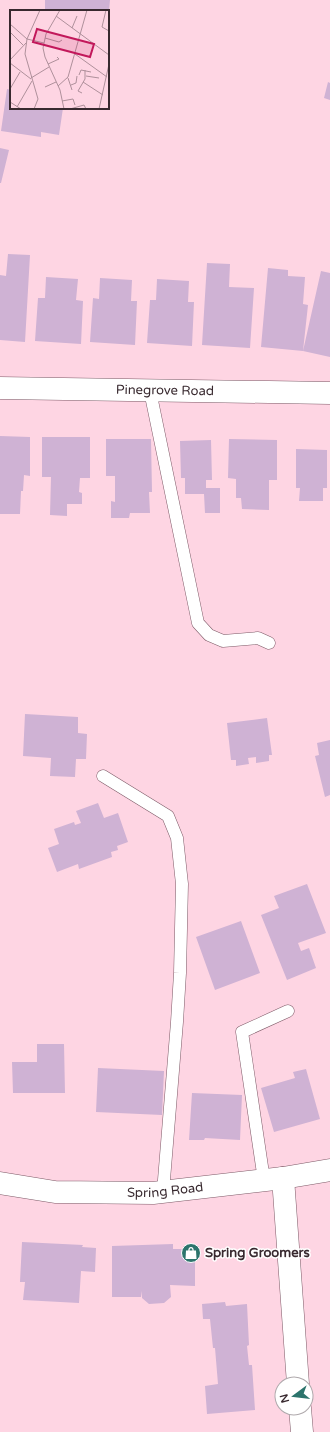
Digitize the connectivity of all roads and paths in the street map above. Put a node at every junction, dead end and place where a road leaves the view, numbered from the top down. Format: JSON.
{"nodes":[{"id":1,"x":0,"y":388,"type":"edge"},
{"id":2,"x":150,"y":391,"type":"junction"},
{"id":3,"x":330,"y":393,"type":"edge"},
{"id":4,"x":269,"y":643,"type":"dead end"},
{"id":5,"x":103,"y":776,"type":"dead end"},
{"id":6,"x":288,"y":1011,"type":"dead end"},
{"id":7,"x":330,"y":1170,"type":"edge"},
{"id":8,"x":273,"y":1179,"type":"junction"},
{"id":9,"x":0,"y":1183,"type":"edge"},
{"id":10,"x":163,"y":1192,"type":"junction"},
{"id":11,"x":297,"y":1376,"type":"edge"},
{"id":12,"x":301,"y":1416,"type":"edge"},
{"id":13,"x":302,"y":1432,"type":"edge"}],
"edges":[{"from":1,"to":2,"type":"street","name":"Pinegrove Road"},
{"from":2,"to":3,"type":"street","name":"Pinegrove Road"},
{"from":2,"to":4,"type":"lane"},
{"from":5,"to":10,"type":"lane"},
{"from":6,"to":8,"type":"lane"},
{"from":7,"to":8,"type":"street","name":"Spring Road"},
{"from":8,"to":10,"type":"street","name":"Spring Road"},
{"from":8,"to":11,"type":"street"},
{"from":9,"to":10,"type":"street","name":"Spring Road"},
{"from":12,"to":13,"type":"street"}]}
